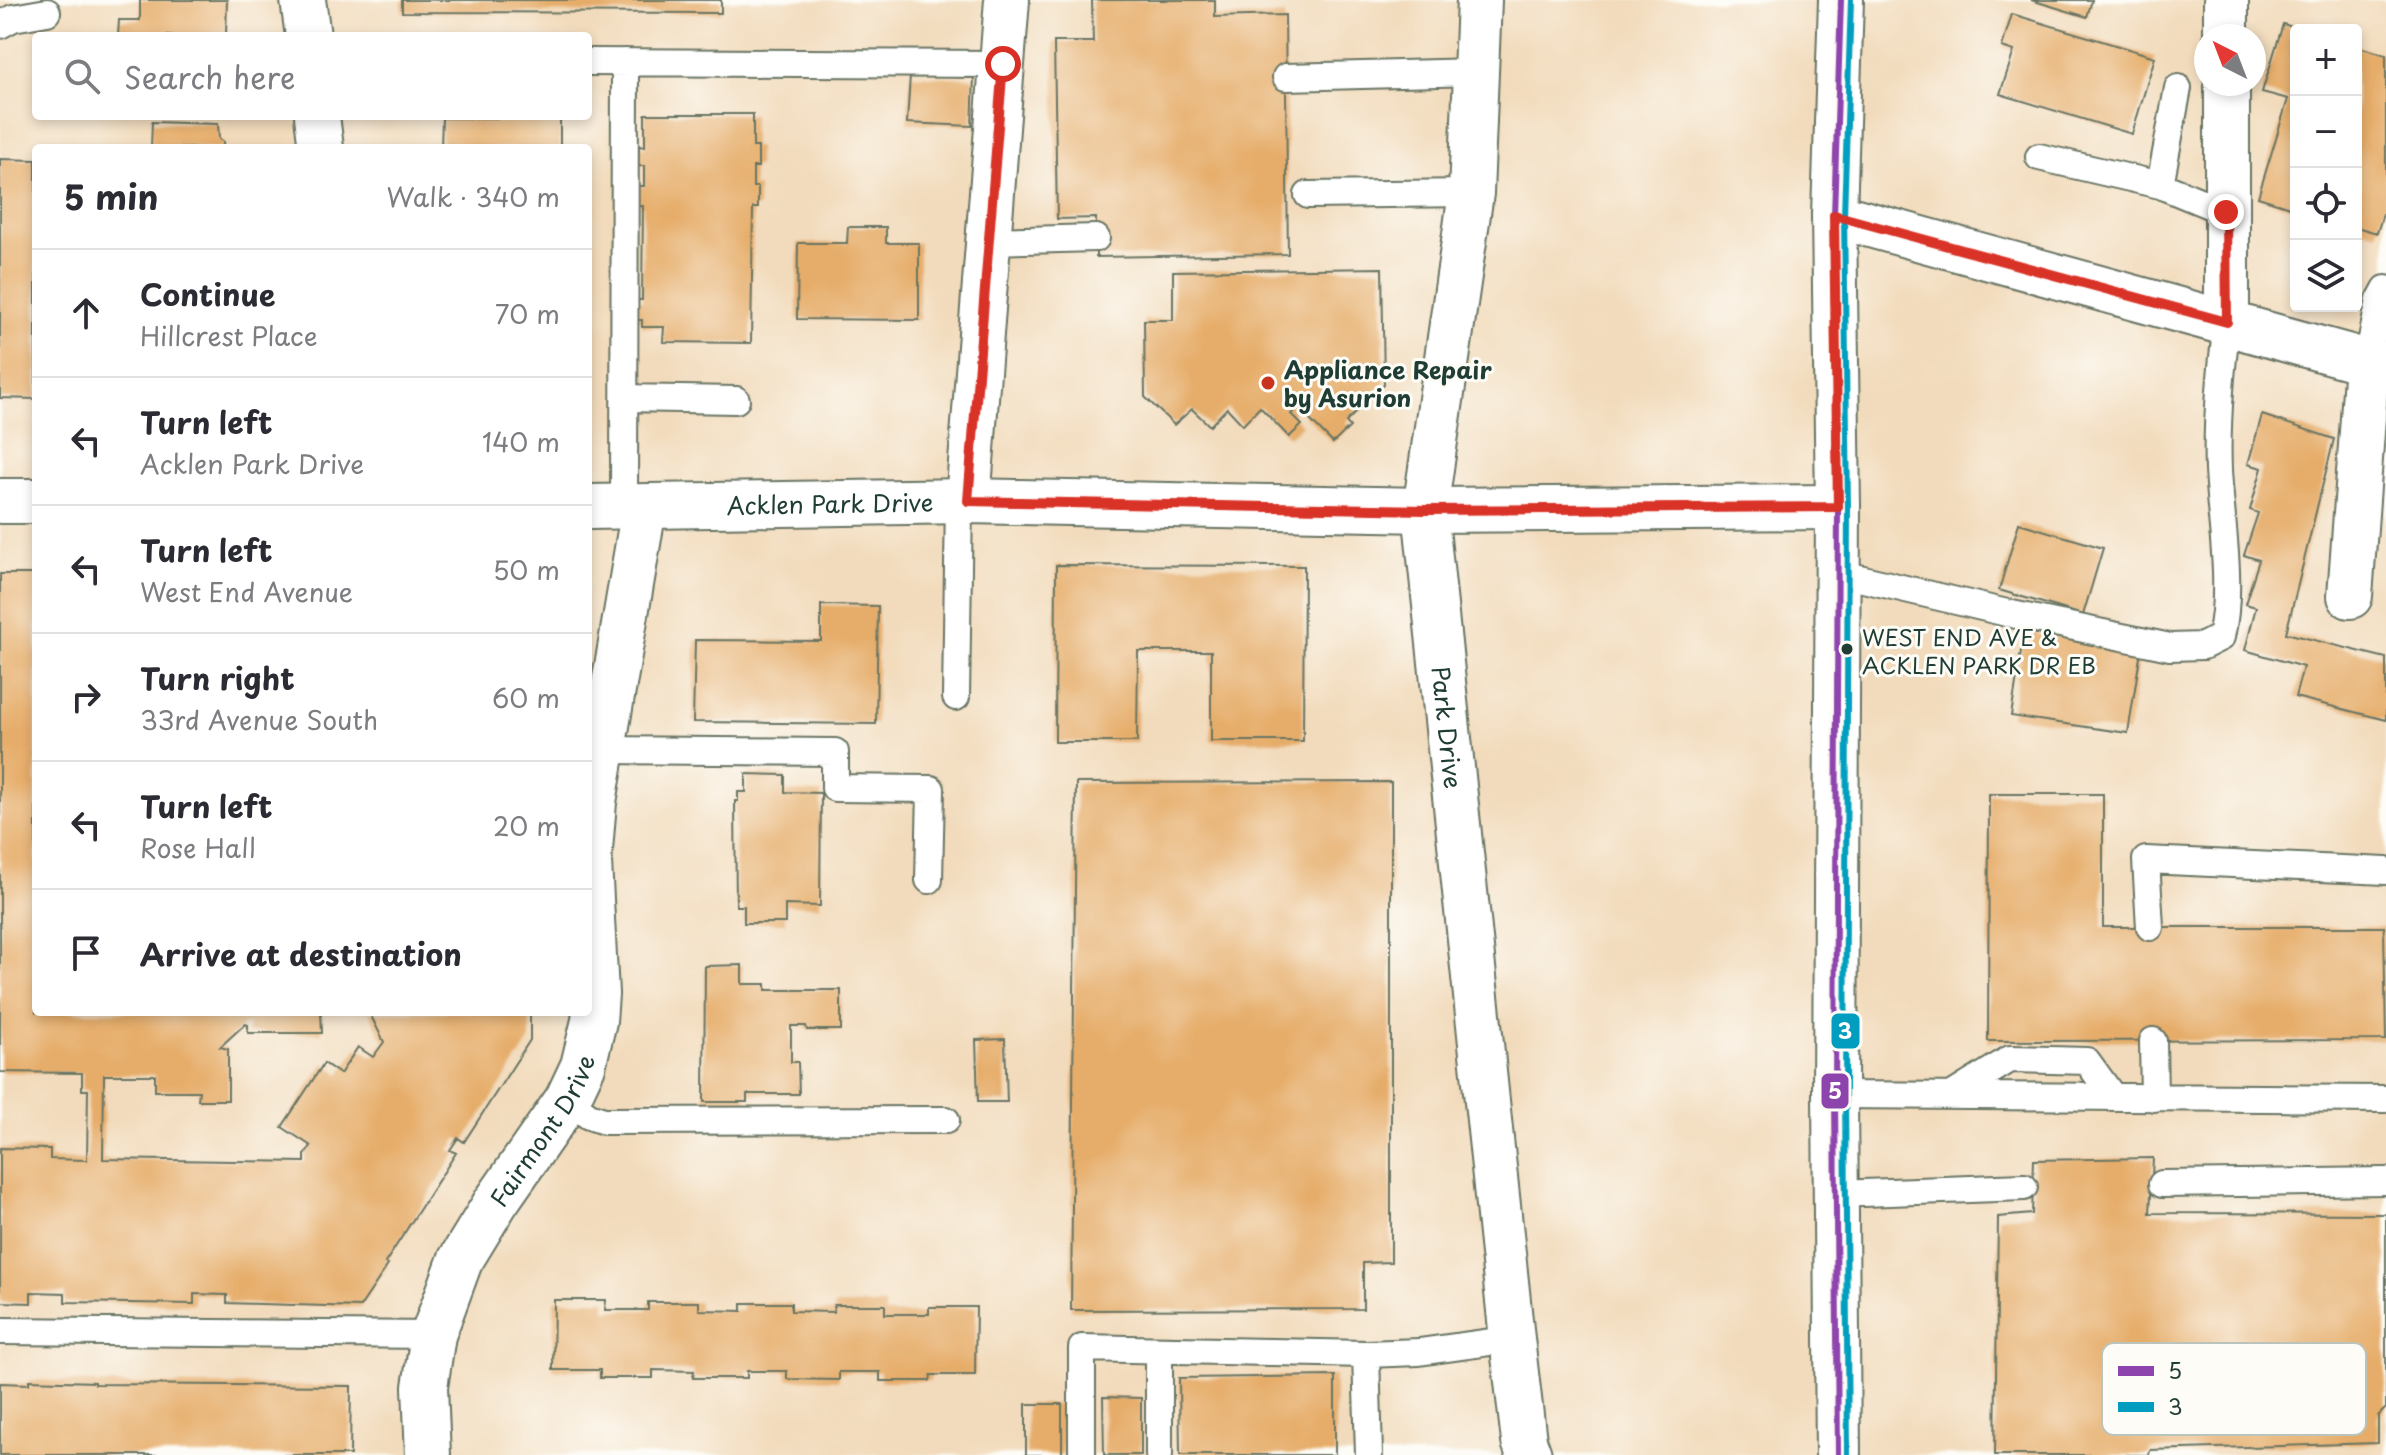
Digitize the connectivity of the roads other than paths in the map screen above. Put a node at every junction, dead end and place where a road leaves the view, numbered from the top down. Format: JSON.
{"nodes":[{"id":1,"x":303,"y":0,"type":"edge"},
{"id":2,"x":1007,"y":0,"type":"edge"},
{"id":3,"x":1479,"y":0,"type":"edge"},
{"id":4,"x":1841,"y":0,"type":"edge"},
{"id":5,"x":2226,"y":0,"type":"edge"},
{"id":6,"x":47,"y":12,"type":"dead end"},
{"id":7,"x":2226,"y":24,"type":"edge"},
{"id":8,"x":0,"y":25,"type":"edge"},
{"id":9,"x":307,"y":32,"type":"edge"},
{"id":10,"x":592,"y":62,"type":"edge"},
{"id":11,"x":625,"y":62,"type":"junction"},
{"id":12,"x":1003,"y":64,"type":"junction"},
{"id":13,"x":1477,"y":72,"type":"junction"},
{"id":14,"x":1286,"y":77,"type":"dead end"},
{"id":15,"x":2178,"y":88,"type":"dead end"},
{"id":16,"x":2227,"y":96,"type":"edge"},
{"id":17,"x":318,"y":120,"type":"edge"},
{"id":18,"x":320,"y":144,"type":"edge"},
{"id":19,"x":2039,"y":157,"type":"dead end"},
{"id":20,"x":2160,"y":185,"type":"junction"},
{"id":21,"x":1471,"y":193,"type":"junction"},
{"id":22,"x":1308,"y":195,"type":"dead end"},
{"id":23,"x":2226,"y":212,"type":"junction"},
{"id":24,"x":1834,"y":215,"type":"junction"},
{"id":25,"x":1096,"y":238,"type":"dead end"},
{"id":26,"x":989,"y":241,"type":"junction"},
{"id":27,"x":2386,"y":289,"type":"edge"},
{"id":28,"x":2227,"y":322,"type":"junction"},
{"id":29,"x":2376,"y":365,"type":"edge"},
{"id":30,"x":625,"y":398,"type":"junction"},
{"id":31,"x":736,"y":400,"type":"dead end"},
{"id":32,"x":0,"y":501,"type":"edge"},
{"id":33,"x":32,"y":501,"type":"edge"},
{"id":34,"x":964,"y":501,"type":"junction"},
{"id":35,"x":1838,"y":507,"type":"junction"},
{"id":36,"x":619,"y":508,"type":"edge"},
{"id":37,"x":1425,"y":510,"type":"junction"},
{"id":38,"x":1838,"y":573,"type":"junction"},
{"id":39,"x":2350,"y":596,"type":"dead end"},
{"id":40,"x":956,"y":697,"type":"dead end"},
{"id":41,"x":602,"y":750,"type":"junction"},
{"id":42,"x":592,"y":826,"type":"edge"},
{"id":43,"x":2386,"y":871,"type":"edge"},
{"id":44,"x":929,"y":880,"type":"dead end"},
{"id":45,"x":592,"y":919,"type":"edge"},
{"id":46,"x":2150,"y":927,"type":"dead end"},
{"id":47,"x":2153,"y":1041,"type":"dead end"},
{"id":48,"x":1835,"y":1095,"type":"junction"},
{"id":49,"x":1951,"y":1096,"type":"junction"},
{"id":50,"x":2113,"y":1097,"type":"junction"},
{"id":51,"x":2154,"y":1098,"type":"junction"},
{"id":52,"x":2386,"y":1099,"type":"edge"},
{"id":53,"x":567,"y":1100,"type":"junction"},
{"id":54,"x":946,"y":1120,"type":"dead end"},
{"id":55,"x":2386,"y":1181,"type":"edge"},
{"id":56,"x":2162,"y":1184,"type":"dead end"},
{"id":57,"x":2024,"y":1187,"type":"dead end"},
{"id":58,"x":1836,"y":1194,"type":"junction"},
{"id":59,"x":0,"y":1331,"type":"edge"},
{"id":60,"x":433,"y":1335,"type":"junction"},
{"id":61,"x":1512,"y":1339,"type":"junction"},
{"id":62,"x":1159,"y":1350,"type":"junction"},
{"id":63,"x":1366,"y":1354,"type":"junction"},
{"id":64,"x":428,"y":1455,"type":"edge"},
{"id":65,"x":1082,"y":1455,"type":"edge"},
{"id":66,"x":1159,"y":1455,"type":"edge"},
{"id":67,"x":1369,"y":1455,"type":"edge"},
{"id":68,"x":1529,"y":1455,"type":"edge"},
{"id":69,"x":1838,"y":1455,"type":"edge"}],
"edges":[{"from":1,"to":9,"type":"street"},
{"from":2,"to":12,"type":"street"},
{"from":3,"to":13,"type":"street","name":"Park Drive"},
{"from":4,"to":24,"type":"street"},
{"from":5,"to":7,"type":"street"},
{"from":6,"to":8,"type":"lane"},
{"from":10,"to":11,"type":"lane"},
{"from":11,"to":12,"type":"lane"},
{"from":11,"to":30,"type":"lane"},
{"from":12,"to":26,"type":"street"},
{"from":13,"to":14,"type":"lane"},
{"from":13,"to":21,"type":"street","name":"Park Drive"},
{"from":15,"to":20,"type":"lane"},
{"from":16,"to":23,"type":"street"},
{"from":17,"to":18,"type":"street"},
{"from":19,"to":20,"type":"lane"},
{"from":20,"to":23,"type":"lane"},
{"from":21,"to":22,"type":"lane"},
{"from":21,"to":37,"type":"street","name":"Park Drive"},
{"from":23,"to":28,"type":"street"},
{"from":24,"to":28,"type":"street"},
{"from":24,"to":35,"type":"street"},
{"from":25,"to":26,"type":"lane"},
{"from":26,"to":34,"type":"street"},
{"from":27,"to":29,"type":"lane"},
{"from":28,"to":29,"type":"street"},
{"from":28,"to":38,"type":"lane"},
{"from":29,"to":39,"type":"street"},
{"from":30,"to":31,"type":"lane"},
{"from":30,"to":36,"type":"lane"},
{"from":32,"to":33,"type":"street"},
{"from":34,"to":36,"type":"street","name":"Acklen Park Drive"},
{"from":34,"to":37,"type":"street","name":"Acklen Park Drive"},
{"from":34,"to":40,"type":"lane"},
{"from":35,"to":37,"type":"street","name":"Acklen Park Drive"},
{"from":35,"to":38,"type":"street"},
{"from":36,"to":41,"type":"street","name":"Fairmont Drive"},
{"from":37,"to":61,"type":"street","name":"Park Drive"},
{"from":38,"to":48,"type":"street"},
{"from":41,"to":42,"type":"street","name":"Fairmont Drive"},
{"from":41,"to":44,"type":"lane"},
{"from":43,"to":46,"type":"lane"},
{"from":45,"to":53,"type":"street","name":"Fairmont Drive"},
{"from":47,"to":51,"type":"lane"},
{"from":48,"to":49,"type":"lane"},
{"from":48,"to":58,"type":"street"},
{"from":49,"to":50,"type":"lane"},
{"from":49,"to":50,"type":"lane"},
{"from":50,"to":51,"type":"lane"},
{"from":51,"to":52,"type":"lane"},
{"from":53,"to":54,"type":"lane"},
{"from":53,"to":60,"type":"street","name":"Fairmont Drive"},
{"from":55,"to":56,"type":"lane"},
{"from":57,"to":58,"type":"lane"},
{"from":58,"to":69,"type":"street"},
{"from":59,"to":60,"type":"lane"},
{"from":60,"to":64,"type":"street","name":"Fairmont Drive"},
{"from":61,"to":63,"type":"lane"},
{"from":61,"to":68,"type":"street","name":"Park Drive"},
{"from":62,"to":63,"type":"lane"},
{"from":62,"to":65,"type":"lane"},
{"from":62,"to":66,"type":"lane"},
{"from":63,"to":67,"type":"lane"}]}
